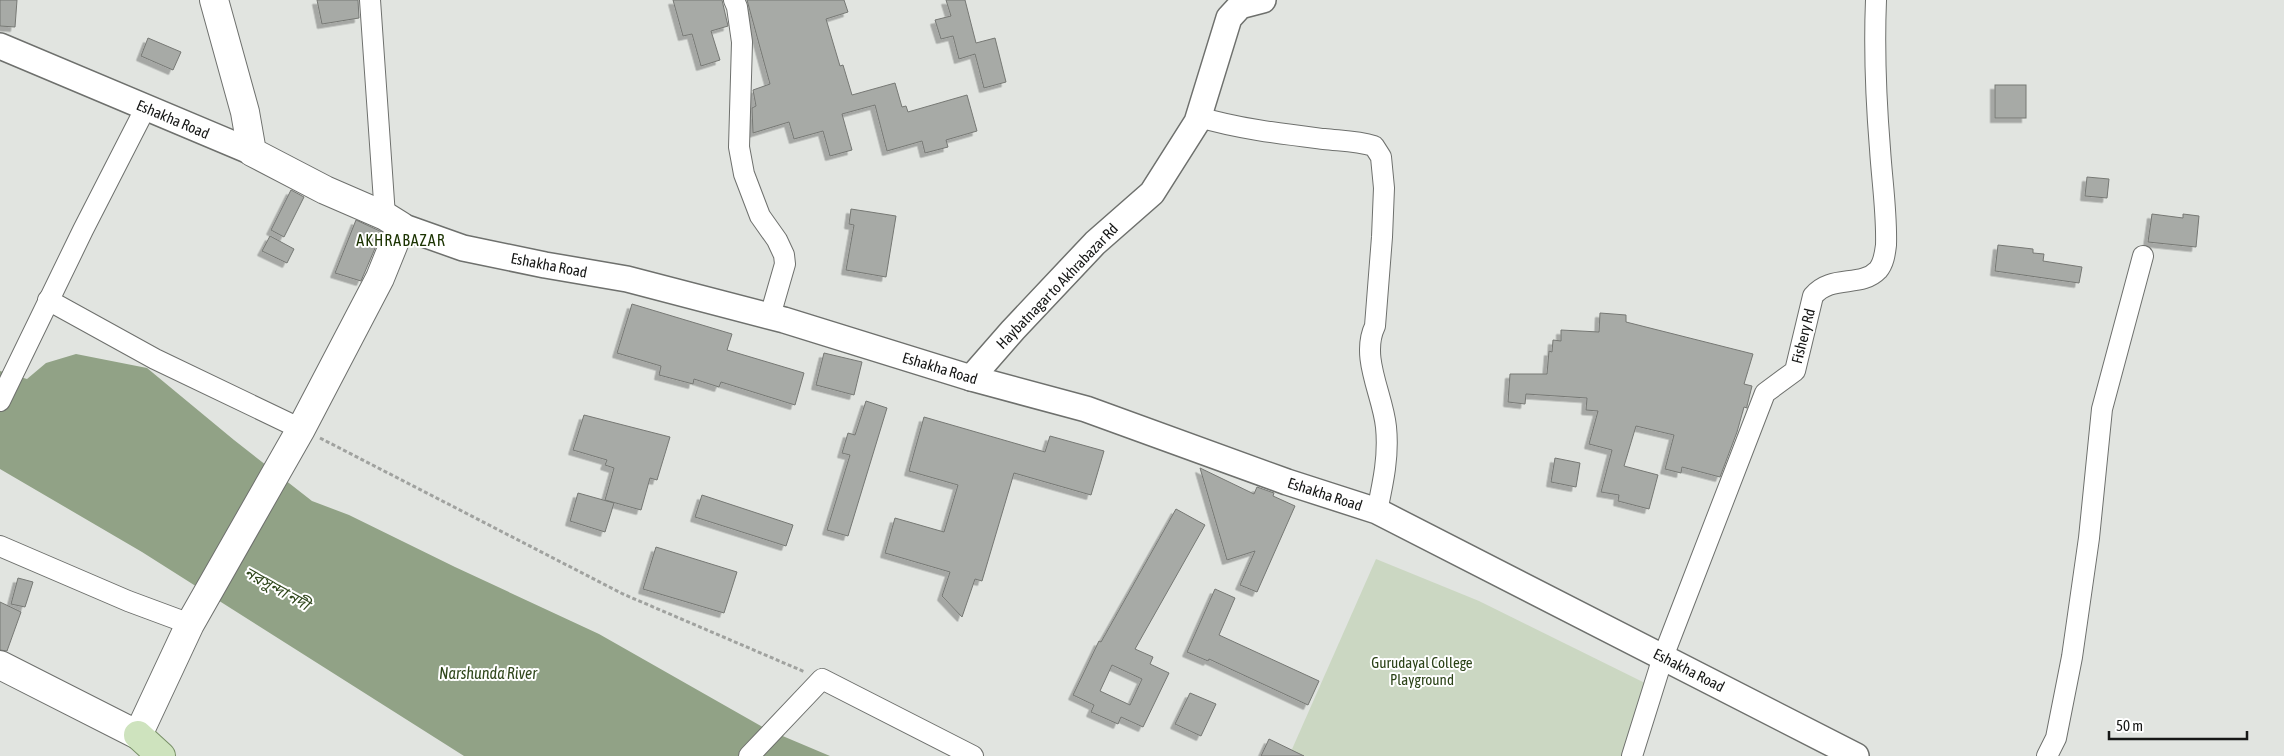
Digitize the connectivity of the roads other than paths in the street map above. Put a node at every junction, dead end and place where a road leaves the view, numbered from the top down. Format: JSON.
{"nodes":[{"id":1,"x":214,"y":0,"type":"edge"},
{"id":2,"x":370,"y":0,"type":"edge"},
{"id":3,"x":734,"y":0,"type":"edge"},
{"id":4,"x":1263,"y":0,"type":"edge"},
{"id":5,"x":1876,"y":0,"type":"edge"},
{"id":6,"x":0,"y":46,"type":"edge"},
{"id":7,"x":146,"y":107,"type":"junction"},
{"id":8,"x":1199,"y":117,"type":"junction"},
{"id":9,"x":252,"y":152,"type":"junction"},
{"id":10,"x":393,"y":221,"type":"junction"},
{"id":11,"x":2143,"y":256,"type":"dead end"},
{"id":12,"x":48,"y":300,"type":"junction"},
{"id":13,"x":770,"y":316,"type":"junction"},
{"id":14,"x":971,"y":378,"type":"junction"},
{"id":15,"x":0,"y":401,"type":"edge"},
{"id":16,"x":301,"y":429,"type":"junction"},
{"id":17,"x":1377,"y":511,"type":"junction"},
{"id":18,"x":0,"y":546,"type":"edge"},
{"id":19,"x":193,"y":619,"type":"junction"},
{"id":20,"x":1663,"y":657,"type":"junction"},
{"id":21,"x":0,"y":665,"type":"edge"},
{"id":22,"x":138,"y":736,"type":"junction"},
{"id":23,"x":161,"y":756,"type":"edge"},
{"id":24,"x":749,"y":756,"type":"edge"},
{"id":25,"x":973,"y":756,"type":"edge"},
{"id":26,"x":1632,"y":756,"type":"edge"},
{"id":27,"x":1856,"y":756,"type":"edge"},
{"id":28,"x":2047,"y":756,"type":"edge"}],
"edges":[{"from":1,"to":9,"type":"main road"},
{"from":2,"to":10,"type":"street"},
{"from":3,"to":13,"type":"street"},
{"from":4,"to":8,"type":"street","name":"Haybatnagar to Akhrabazar Rd"},
{"from":5,"to":20,"type":"street","name":"Fishery Rd"},
{"from":6,"to":7,"type":"street","name":"Eshakha Road"},
{"from":7,"to":9,"type":"street","name":"Eshakha Road"},
{"from":7,"to":12,"type":"street"},
{"from":8,"to":14,"type":"street","name":"Haybatnagar to Akhrabazar Rd"},
{"from":8,"to":17,"type":"street"},
{"from":9,"to":10,"type":"main road","name":"Eshakha Road"},
{"from":10,"to":13,"type":"street","name":"Eshakha Road"},
{"from":10,"to":16,"type":"main road"},
{"from":11,"to":28,"type":"street"},
{"from":12,"to":15,"type":"street"},
{"from":12,"to":16,"type":"street"},
{"from":13,"to":14,"type":"street","name":"Eshakha Road"},
{"from":14,"to":17,"type":"street","name":"Eshakha Road"},
{"from":16,"to":19,"type":"main road"},
{"from":17,"to":20,"type":"street","name":"Eshakha Road"},
{"from":18,"to":19,"type":"street"},
{"from":19,"to":22,"type":"main road"},
{"from":20,"to":26,"type":"street","name":"Fishery Rd"},
{"from":20,"to":27,"type":"street","name":"Eshakha Road"},
{"from":21,"to":22,"type":"main road"},
{"from":22,"to":23,"type":"main road"},
{"from":24,"to":25,"type":"street"}]}
